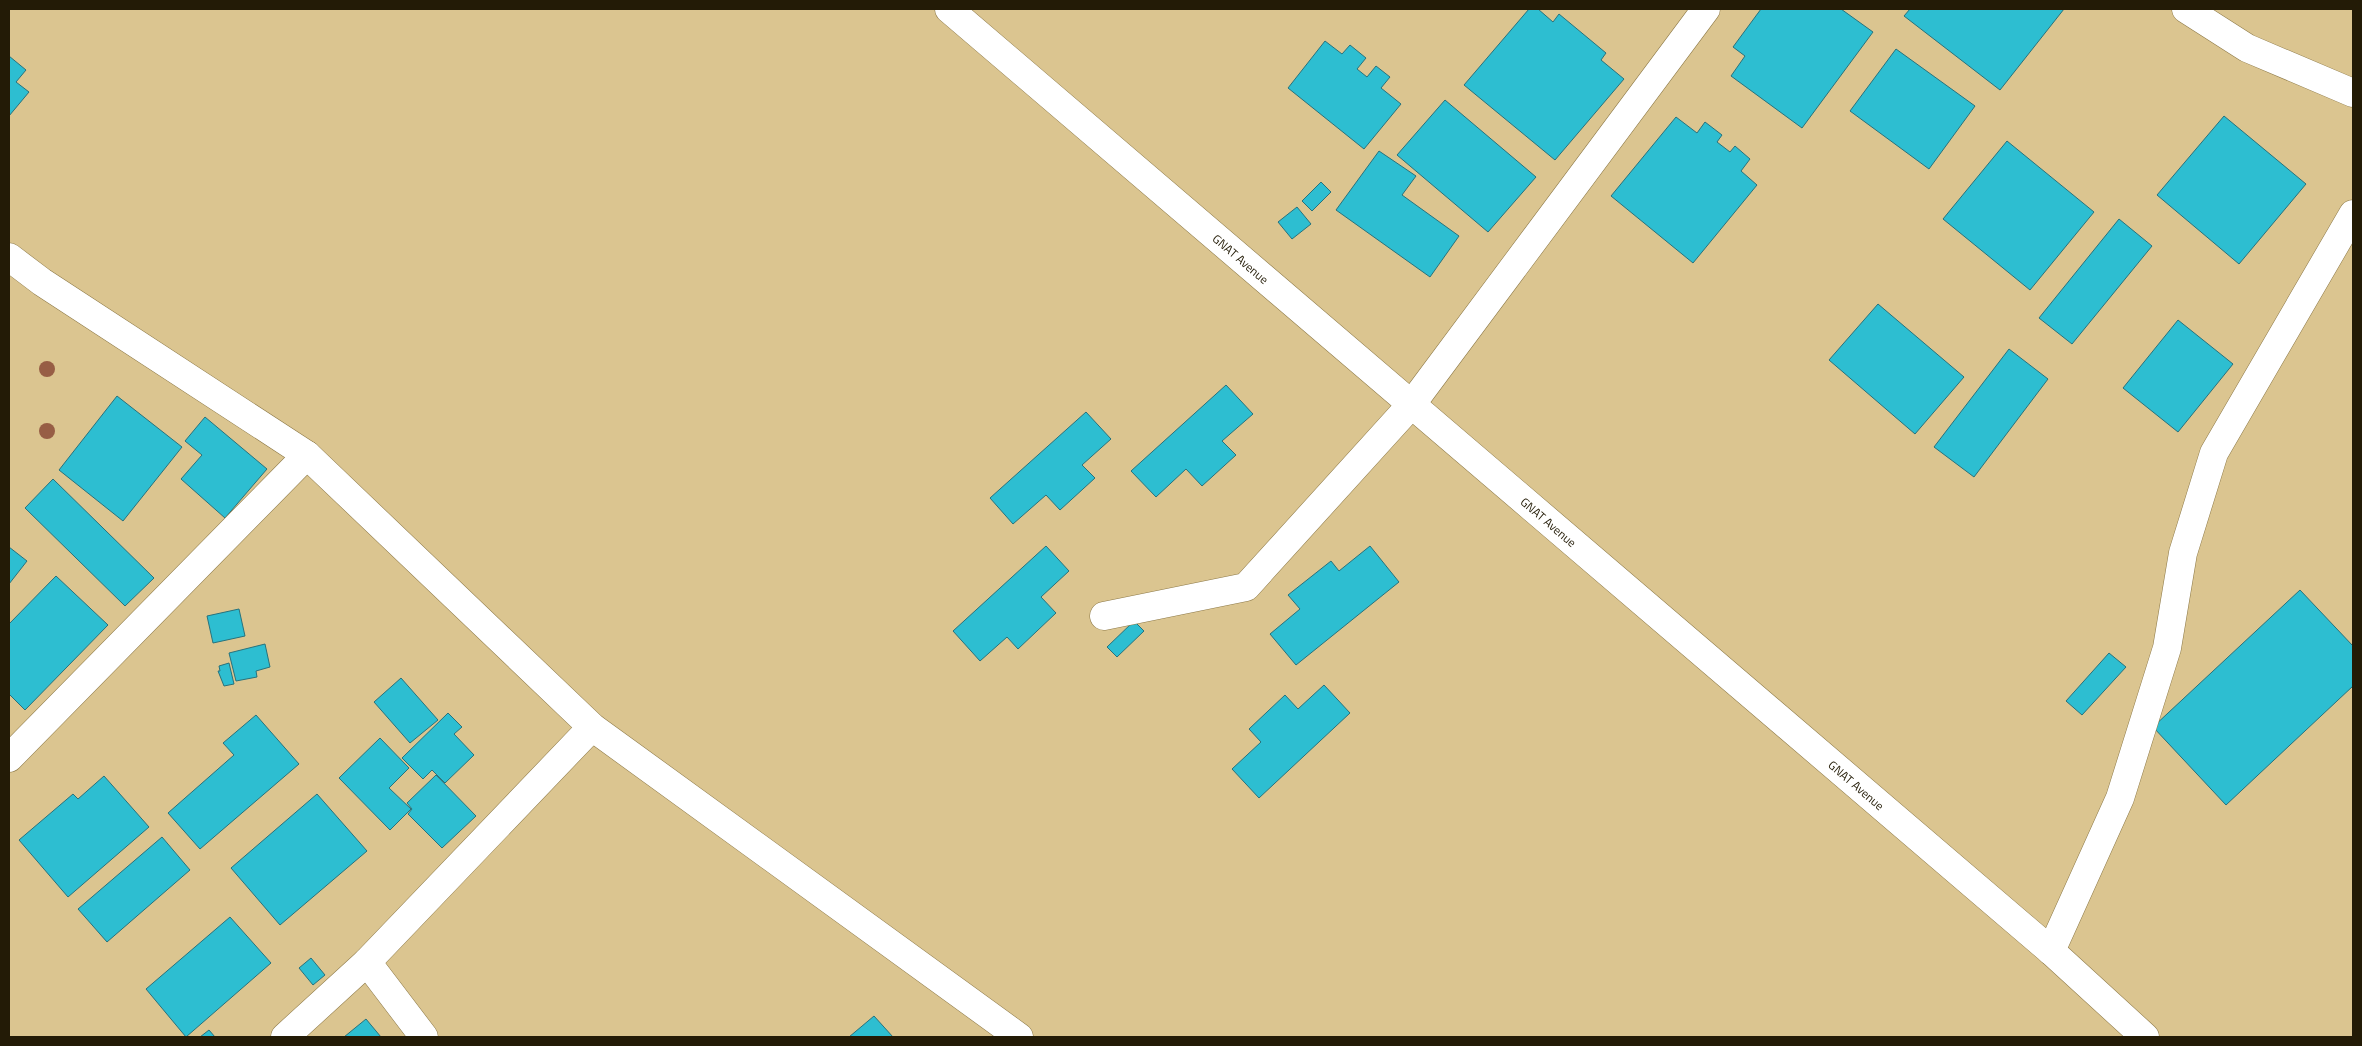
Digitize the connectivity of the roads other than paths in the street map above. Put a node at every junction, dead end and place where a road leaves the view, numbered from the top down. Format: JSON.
{"nodes":[{"id":1,"x":949,"y":9,"type":"edge"},
{"id":2,"x":1706,"y":9,"type":"edge"},
{"id":3,"x":2186,"y":9,"type":"edge"},
{"id":4,"x":2353,"y":93,"type":"edge"},
{"id":5,"x":2353,"y":214,"type":"edge"},
{"id":6,"x":9,"y":257,"type":"edge"},
{"id":7,"x":1411,"y":405,"type":"junction"},
{"id":8,"x":307,"y":455,"type":"junction"},
{"id":9,"x":1104,"y":616,"type":"dead end"},
{"id":10,"x":592,"y":727,"type":"junction"},
{"id":11,"x":9,"y":758,"type":"edge"},
{"id":12,"x":2051,"y":951,"type":"junction"},
{"id":13,"x":367,"y":962,"type":"junction"},
{"id":14,"x":284,"y":1037,"type":"edge"},
{"id":15,"x":424,"y":1037,"type":"edge"},
{"id":16,"x":1019,"y":1037,"type":"edge"},
{"id":17,"x":2145,"y":1037,"type":"edge"}],
"edges":[{"from":1,"to":7,"type":"street","name":"GNAT Avenue"},
{"from":2,"to":7,"type":"street"},
{"from":3,"to":4,"type":"street"},
{"from":5,"to":12,"type":"street"},
{"from":6,"to":8,"type":"street"},
{"from":7,"to":9,"type":"street"},
{"from":7,"to":12,"type":"street","name":"GNAT Avenue"},
{"from":8,"to":10,"type":"street"},
{"from":8,"to":11,"type":"street"},
{"from":10,"to":13,"type":"street"},
{"from":10,"to":16,"type":"street"},
{"from":12,"to":17,"type":"street","name":"GNAT Avenue"},
{"from":13,"to":14,"type":"street"},
{"from":13,"to":15,"type":"street"}]}
